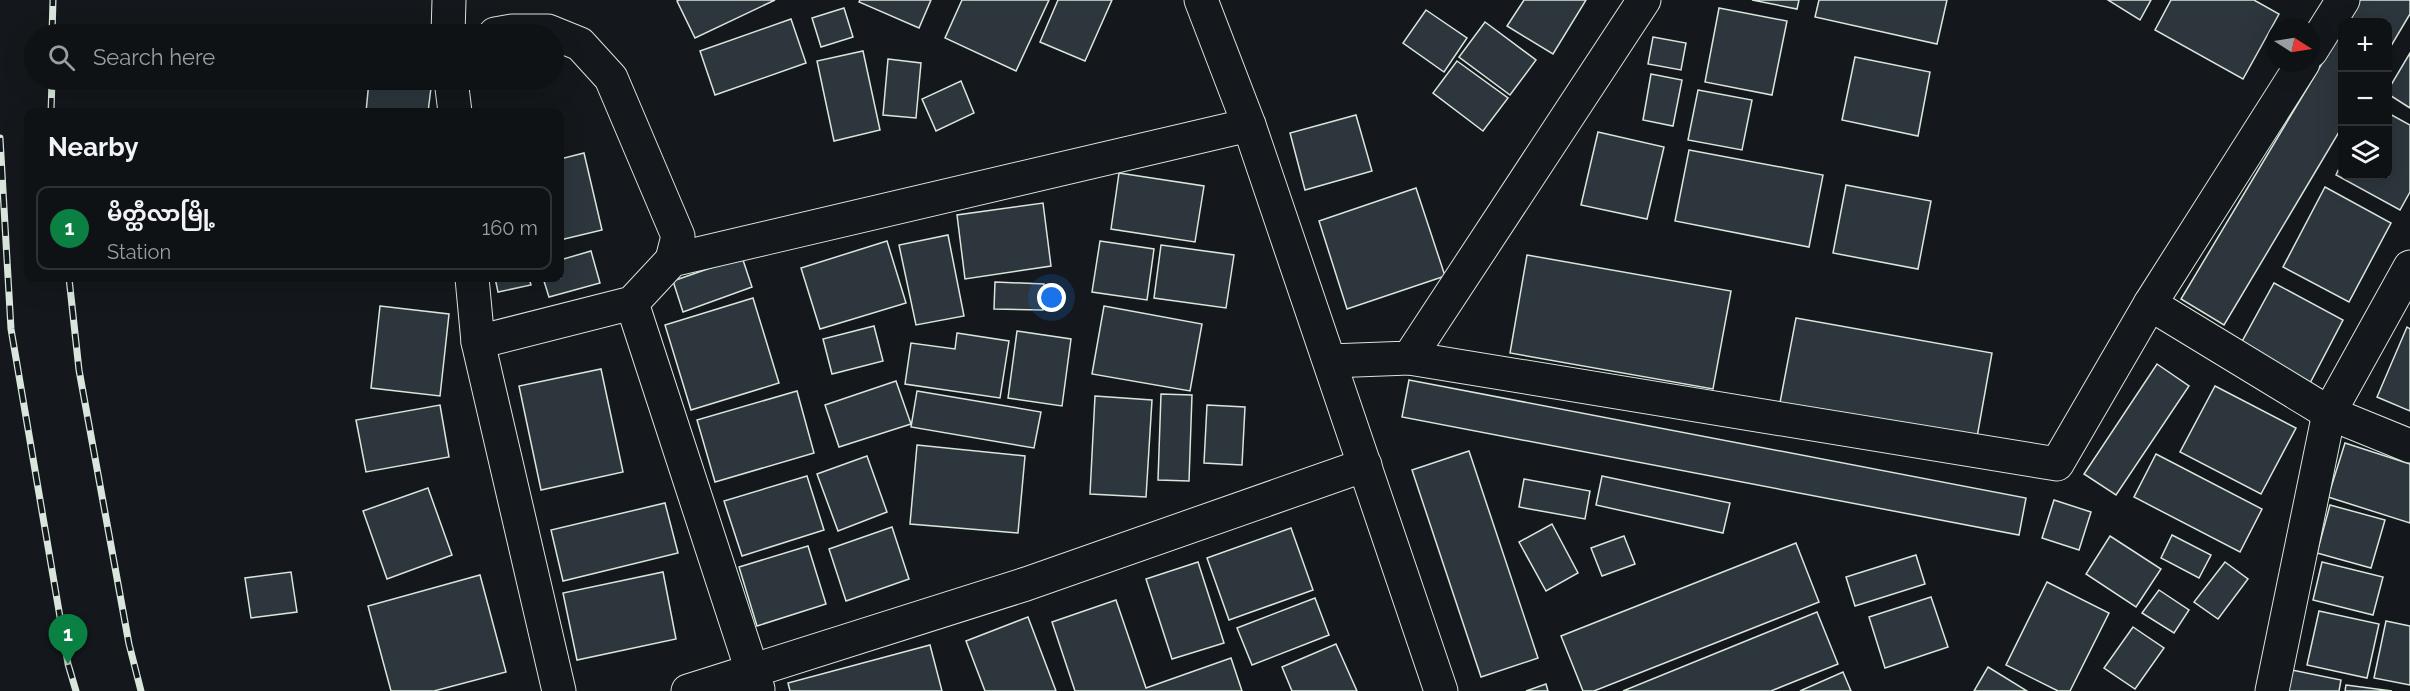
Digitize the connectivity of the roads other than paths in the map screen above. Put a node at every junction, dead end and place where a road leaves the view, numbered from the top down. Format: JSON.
{"nodes":[{"id":1,"x":450,"y":0,"type":"edge"},
{"id":2,"x":1201,"y":0,"type":"edge"},
{"id":3,"x":1644,"y":0,"type":"edge"},
{"id":4,"x":2343,"y":0,"type":"edge"},
{"id":5,"x":449,"y":24,"type":"edge"},
{"id":6,"x":2320,"y":37,"type":"edge"},
{"id":7,"x":564,"y":38,"type":"edge"},
{"id":8,"x":2297,"y":72,"type":"edge"},
{"id":9,"x":452,"y":90,"type":"edge"},
{"id":10,"x":454,"y":108,"type":"edge"},
{"id":11,"x":1249,"y":125,"type":"junction"},
{"id":12,"x":672,"y":260,"type":"junction"},
{"id":13,"x":2410,"y":267,"type":"edge"},
{"id":14,"x":472,"y":282,"type":"edge"},
{"id":15,"x":632,"y":303,"type":"junction"},
{"id":16,"x":2150,"y":304,"type":"junction"},
{"id":17,"x":478,"y":342,"type":"junction"},
{"id":18,"x":1409,"y":358,"type":"junction"},
{"id":19,"x":1330,"y":361,"type":"junction"},
{"id":20,"x":2329,"y":413,"type":"junction"},
{"id":21,"x":2410,"y":446,"type":"edge"},
{"id":22,"x":1365,"y":465,"type":"junction"},
{"id":23,"x":755,"y":680,"type":"edge"},
{"id":24,"x":559,"y":691,"type":"edge"},
{"id":25,"x":688,"y":691,"type":"edge"},
{"id":26,"x":1441,"y":691,"type":"edge"},
{"id":27,"x":2272,"y":691,"type":"edge"}],
"edges":[{"from":1,"to":5,"type":"street"},
{"from":2,"to":11,"type":"street"},
{"from":3,"to":18,"type":"street"},
{"from":4,"to":6,"type":"street"},
{"from":7,"to":12,"type":"street"},
{"from":8,"to":16,"type":"street"},
{"from":9,"to":10,"type":"street"},
{"from":11,"to":12,"type":"street"},
{"from":11,"to":19,"type":"street"},
{"from":12,"to":15,"type":"street"},
{"from":13,"to":20,"type":"street"},
{"from":14,"to":17,"type":"street"},
{"from":15,"to":17,"type":"street"},
{"from":15,"to":23,"type":"street"},
{"from":16,"to":18,"type":"street"},
{"from":16,"to":20,"type":"street"},
{"from":17,"to":24,"type":"street"},
{"from":18,"to":19,"type":"street"},
{"from":19,"to":22,"type":"street"},
{"from":20,"to":21,"type":"street"},
{"from":20,"to":27,"type":"street"},
{"from":22,"to":23,"type":"street"},
{"from":22,"to":26,"type":"street"},
{"from":23,"to":25,"type":"street"}]}
